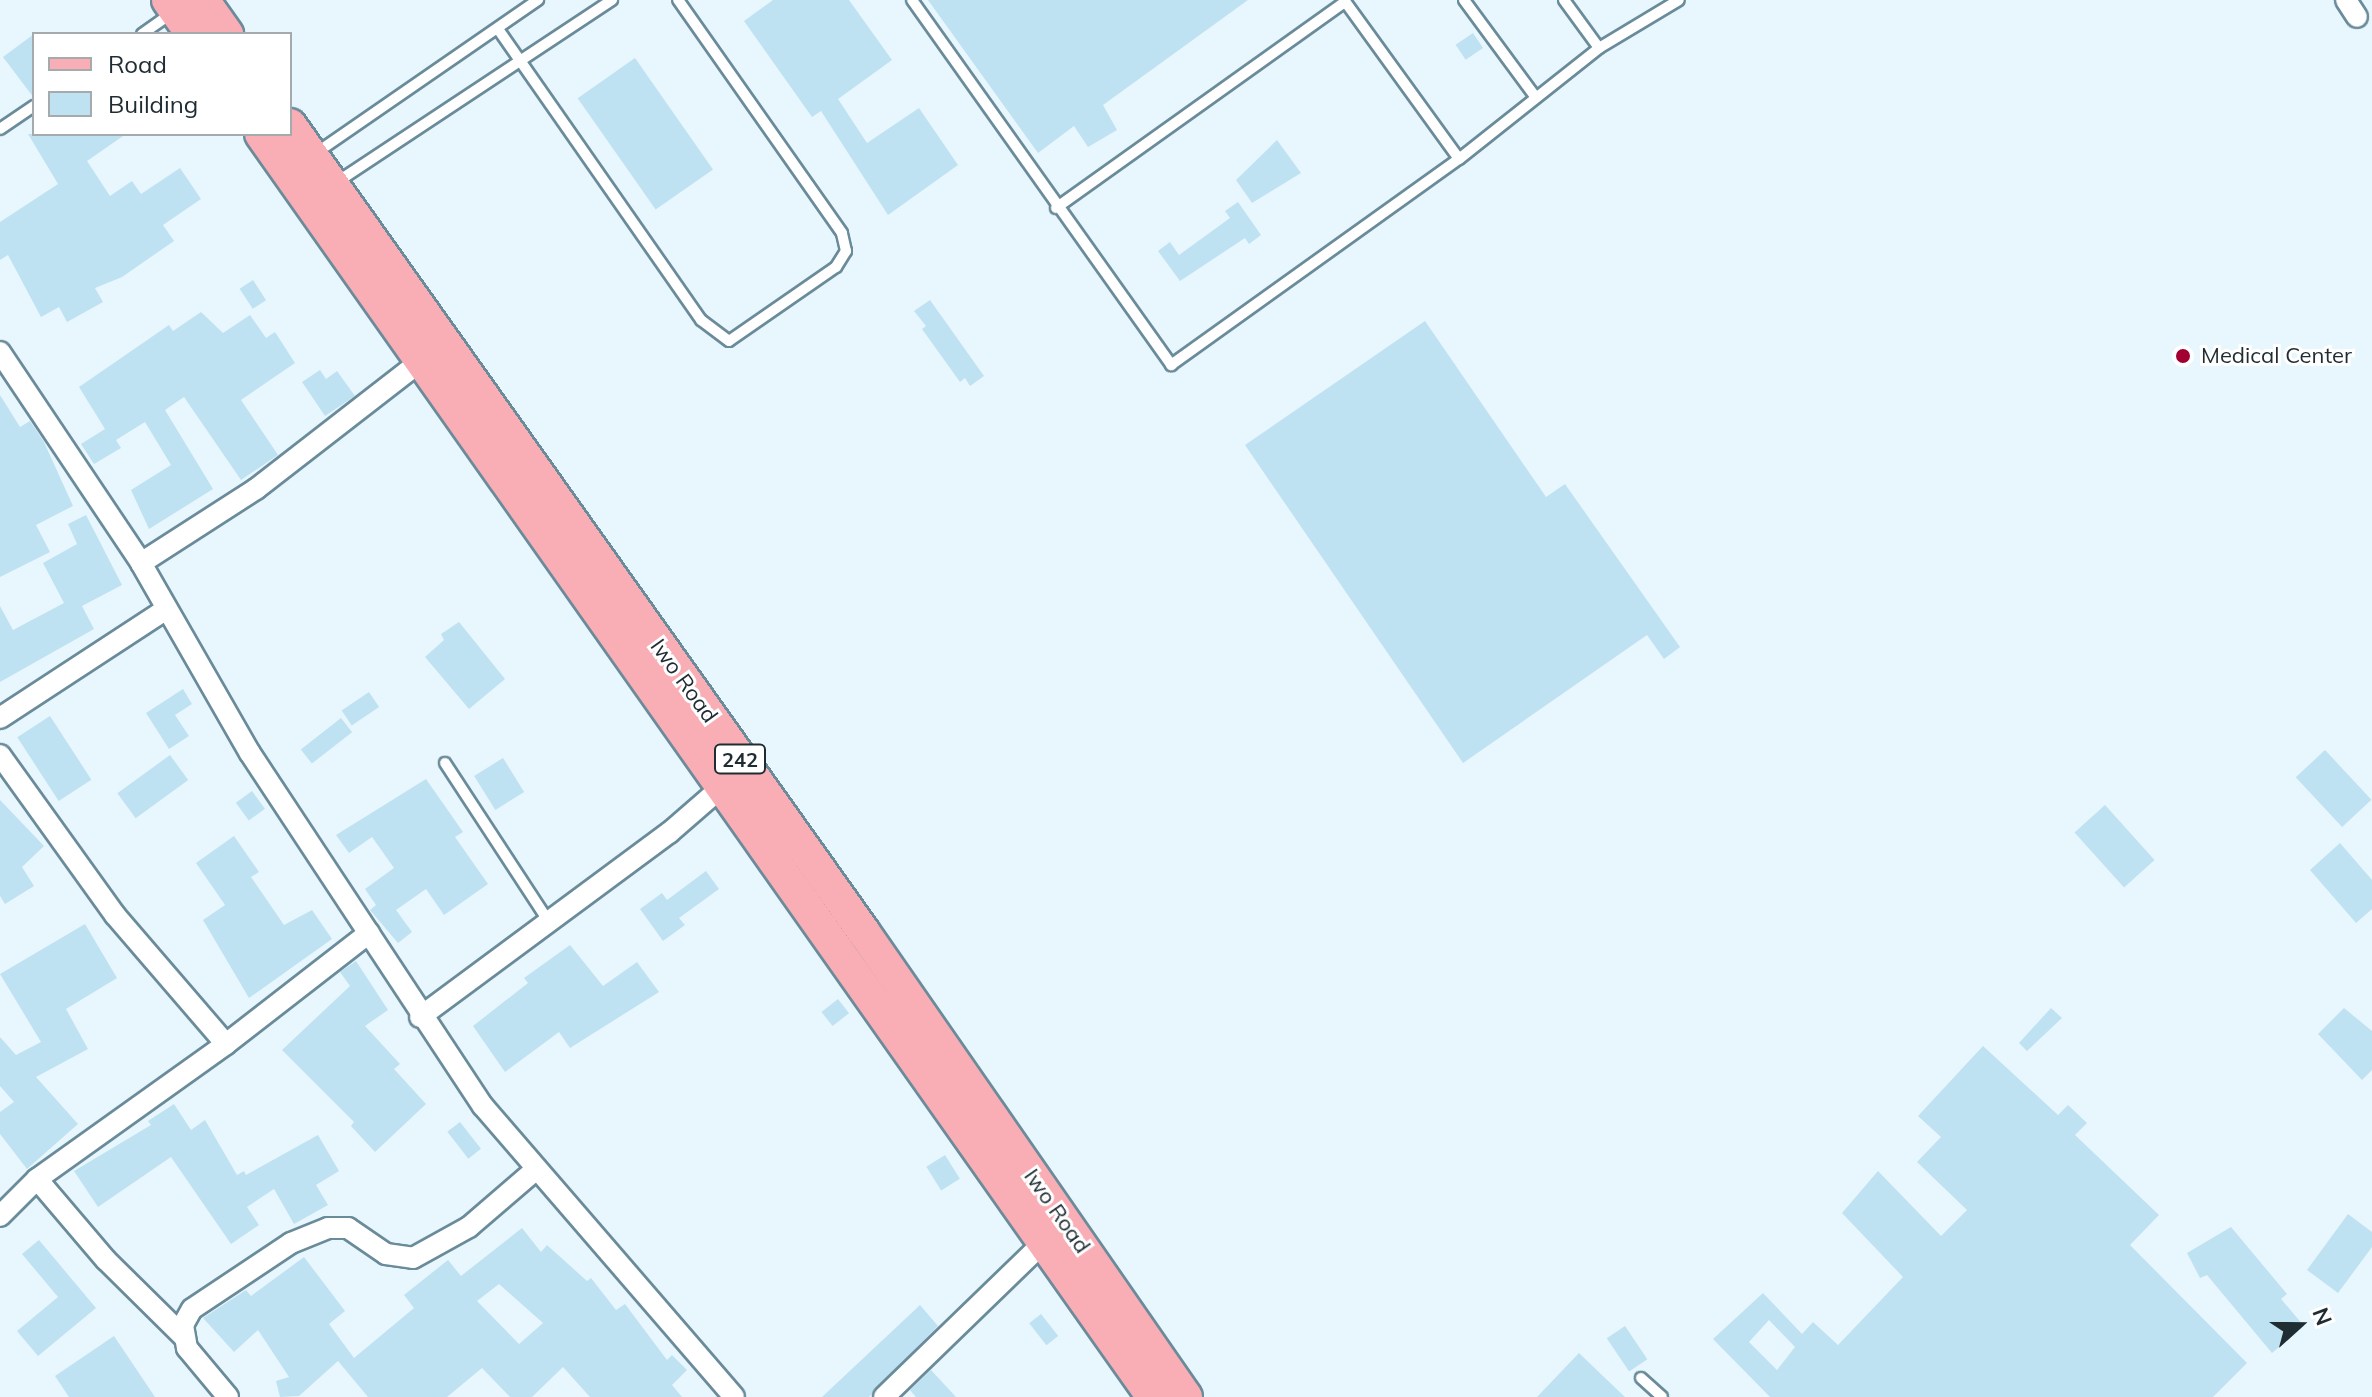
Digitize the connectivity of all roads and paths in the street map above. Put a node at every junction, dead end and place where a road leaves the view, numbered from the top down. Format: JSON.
{"nodes":[{"id":1,"x":538,"y":0,"type":"edge"},
{"id":2,"x":612,"y":0,"type":"edge"},
{"id":3,"x":678,"y":0,"type":"edge"},
{"id":4,"x":912,"y":0,"type":"edge"},
{"id":5,"x":1464,"y":0,"type":"edge"},
{"id":6,"x":1564,"y":0,"type":"edge"},
{"id":7,"x":1679,"y":0,"type":"edge"},
{"id":8,"x":1344,"y":1,"type":"edge"},
{"id":9,"x":185,"y":11,"type":"edge"},
{"id":10,"x":498,"y":29,"type":"junction"},
{"id":11,"x":146,"y":32,"type":"edge"},
{"id":12,"x":223,"y":32,"type":"edge"},
{"id":13,"x":1599,"y":48,"type":"junction"},
{"id":14,"x":520,"y":62,"type":"junction"},
{"id":15,"x":1534,"y":95,"type":"junction"},
{"id":16,"x":32,"y":107,"type":"edge"},
{"id":17,"x":0,"y":129,"type":"edge"},
{"id":18,"x":292,"y":134,"type":"edge"},
{"id":19,"x":264,"y":136,"type":"edge"},
{"id":20,"x":1459,"y":159,"type":"junction"},
{"id":21,"x":299,"y":164,"type":"junction"},
{"id":22,"x":320,"y":194,"type":"junction"},
{"id":23,"x":1056,"y":208,"type":"junction"},
{"id":24,"x":0,"y":352,"type":"edge"},
{"id":25,"x":421,"y":361,"type":"junction"},
{"id":26,"x":6,"y":378,"type":"edge"},
{"id":27,"x":141,"y":563,"type":"junction"},
{"id":28,"x":165,"y":610,"type":"junction"},
{"id":29,"x":0,"y":718,"type":"edge"},
{"id":30,"x":0,"y":755,"type":"edge"},
{"id":31,"x":445,"y":763,"type":"dead end"},
{"id":32,"x":722,"y":787,"type":"junction"},
{"id":33,"x":769,"y":826,"type":"junction"},
{"id":34,"x":549,"y":922,"type":"junction"},
{"id":35,"x":369,"y":933,"type":"junction"},
{"id":36,"x":420,"y":1017,"type":"junction"},
{"id":37,"x":226,"y":1044,"type":"junction"},
{"id":38,"x":534,"y":1171,"type":"junction"},
{"id":39,"x":37,"y":1179,"type":"junction"},
{"id":40,"x":0,"y":1216,"type":"edge"},
{"id":41,"x":1044,"y":1242,"type":"junction"},
{"id":42,"x":183,"y":1336,"type":"junction"},
{"id":43,"x":1641,"y":1378,"type":"dead end"},
{"id":44,"x":228,"y":1397,"type":"edge"},
{"id":45,"x":734,"y":1397,"type":"edge"},
{"id":46,"x":884,"y":1397,"type":"edge"},
{"id":47,"x":1153,"y":1397,"type":"edge"},
{"id":48,"x":1186,"y":1397,"type":"edge"},
{"id":49,"x":1662,"y":1397,"type":"edge"}],
"edges":[{"from":1,"to":10,"type":"lane"},
{"from":2,"to":14,"type":"lane"},
{"from":3,"to":14,"type":"lane"},
{"from":4,"to":23,"type":"lane"},
{"from":5,"to":15,"type":"lane"},
{"from":6,"to":13,"type":"lane"},
{"from":7,"to":13,"type":"lane"},
{"from":8,"to":20,"type":"lane"},
{"from":8,"to":23,"type":"lane"},
{"from":9,"to":11,"type":"lane"},
{"from":9,"to":12,"type":"main road"},
{"from":10,"to":14,"type":"lane"},
{"from":10,"to":21,"type":"lane"},
{"from":13,"to":15,"type":"lane"},
{"from":14,"to":22,"type":"lane"},
{"from":15,"to":20,"type":"lane"},
{"from":16,"to":17,"type":"lane"},
{"from":18,"to":21,"type":"main road","name":"Iwo Road"},
{"from":19,"to":21,"type":"main road","name":"Iwo Road"},
{"from":20,"to":23,"type":"lane"},
{"from":21,"to":22,"type":"main road","name":"Iwo Road"},
{"from":22,"to":25,"type":"main road","name":"Iwo Road"},
{"from":22,"to":33,"type":"main road","name":"Iwo Road","number":"242"},
{"from":24,"to":26,"type":"street"},
{"from":25,"to":27,"type":"street"},
{"from":25,"to":32,"type":"main road","name":"Iwo Road"},
{"from":26,"to":27,"type":"street"},
{"from":27,"to":28,"type":"street"},
{"from":28,"to":29,"type":"street"},
{"from":28,"to":35,"type":"street"},
{"from":30,"to":37,"type":"street"},
{"from":31,"to":34,"type":"lane"},
{"from":32,"to":33,"type":"main road","name":"Iwo Road"},
{"from":32,"to":34,"type":"street"},
{"from":33,"to":41,"type":"main road","name":"Iwo Road"},
{"from":33,"to":48,"type":"main road","name":"Iwo Road","number":"242"},
{"from":34,"to":36,"type":"street"},
{"from":35,"to":36,"type":"street"},
{"from":35,"to":37,"type":"street"},
{"from":36,"to":38,"type":"street"},
{"from":37,"to":39,"type":"street"},
{"from":38,"to":42,"type":"street"},
{"from":38,"to":45,"type":"street"},
{"from":39,"to":40,"type":"street"},
{"from":39,"to":42,"type":"street"},
{"from":41,"to":46,"type":"street"},
{"from":41,"to":47,"type":"main road","name":"Iwo Road"},
{"from":42,"to":44,"type":"street"},
{"from":43,"to":49,"type":"lane"}]}
